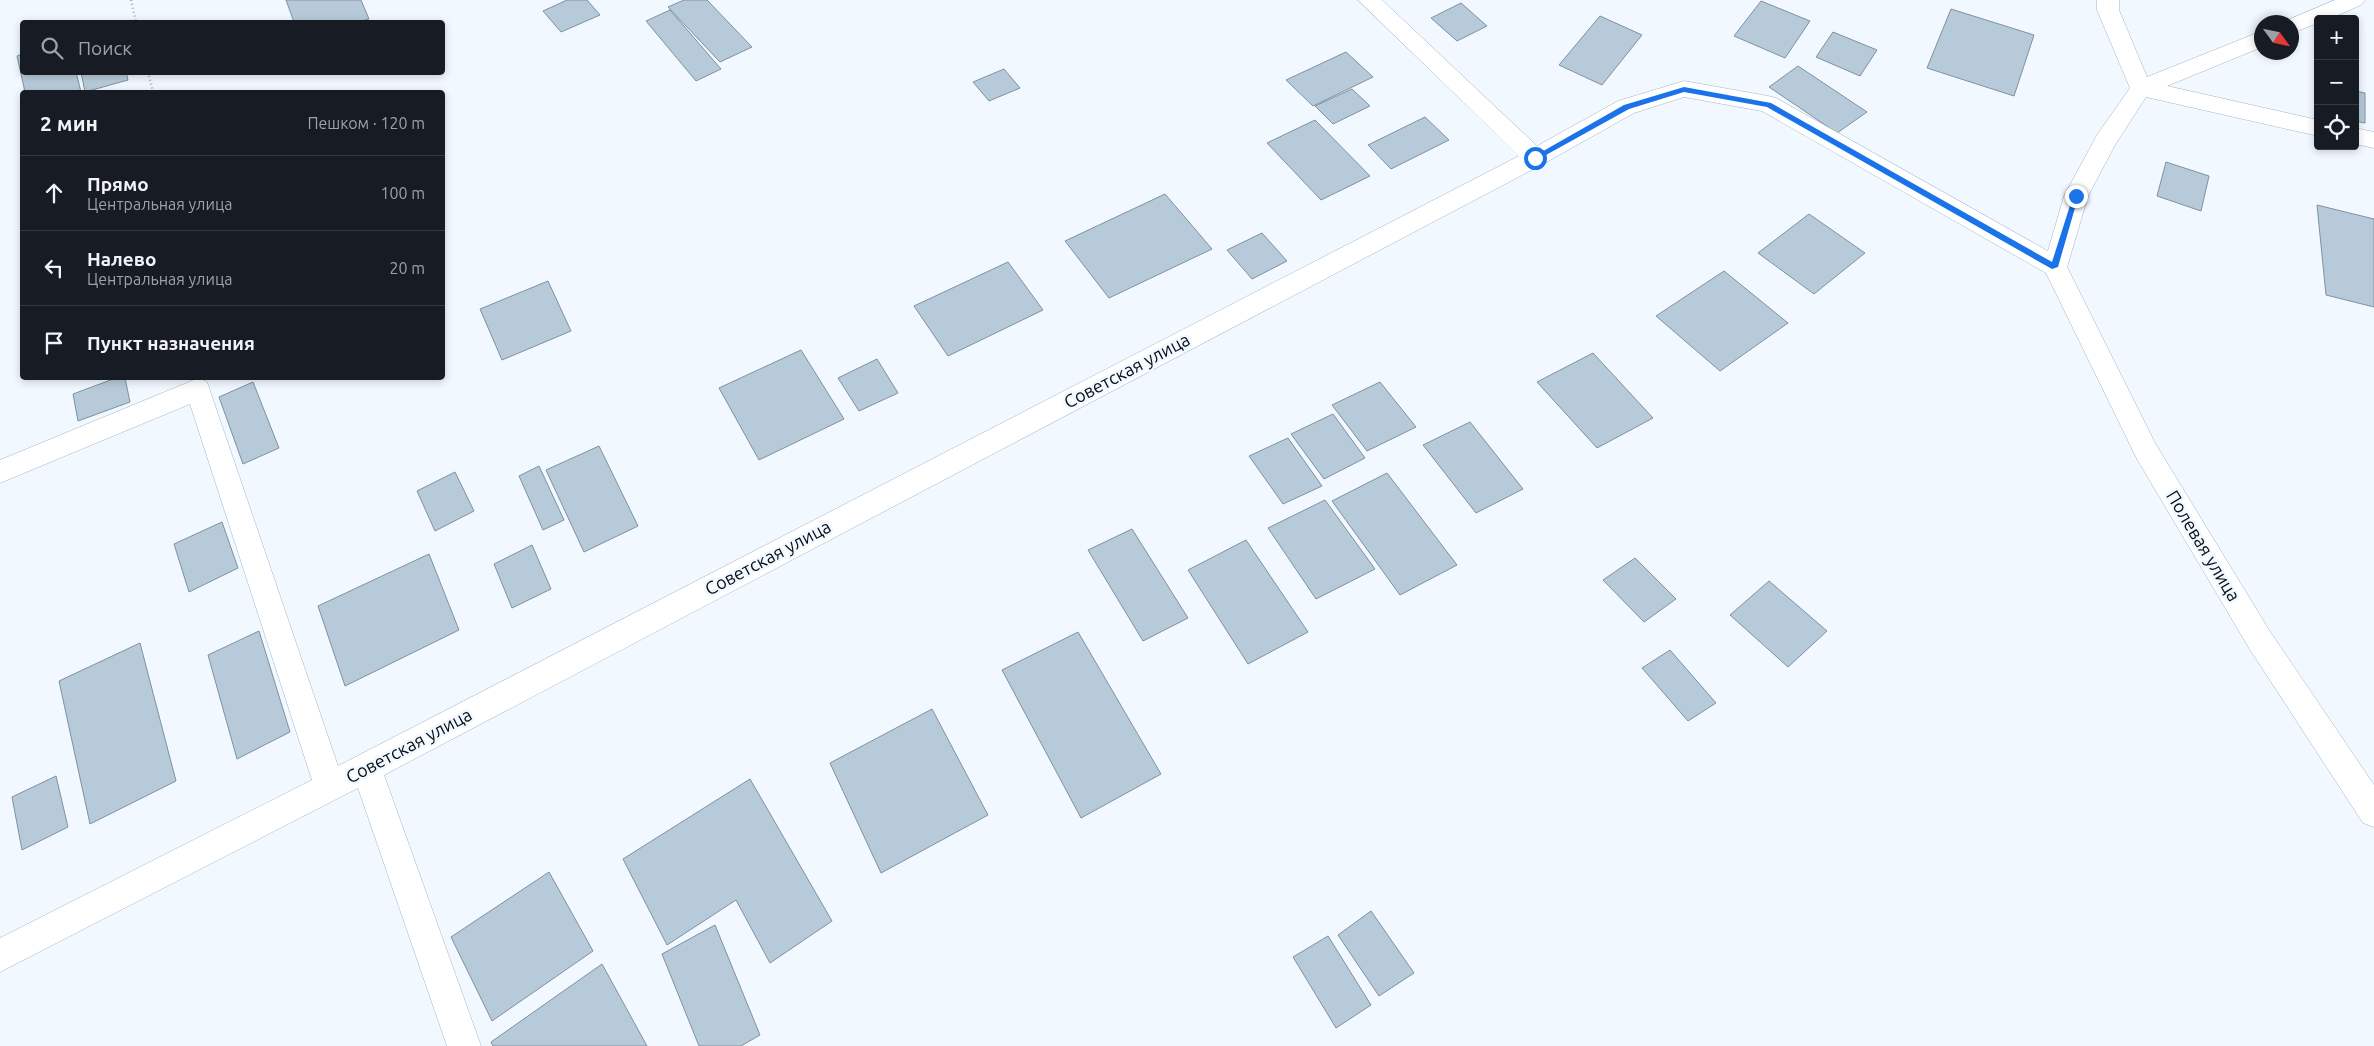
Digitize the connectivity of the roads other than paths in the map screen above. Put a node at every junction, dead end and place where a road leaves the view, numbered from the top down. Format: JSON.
{"nodes":[{"id":1,"x":1368,"y":0,"type":"edge"},
{"id":2,"x":2108,"y":0,"type":"edge"},
{"id":3,"x":2354,"y":0,"type":"edge"},
{"id":4,"x":2299,"y":23,"type":"edge"},
{"id":5,"x":2254,"y":41,"type":"edge"},
{"id":6,"x":2141,"y":88,"type":"junction"},
{"id":7,"x":2314,"y":127,"type":"edge"},
{"id":8,"x":2359,"y":137,"type":"edge"},
{"id":9,"x":2374,"y":140,"type":"edge"},
{"id":10,"x":1535,"y":158,"type":"junction"},
{"id":11,"x":2055,"y":267,"type":"junction"},
{"id":12,"x":0,"y":472,"type":"edge"},
{"id":13,"x":366,"y":768,"type":"junction"},
{"id":14,"x":330,"y":787,"type":"junction"},
{"id":15,"x":2374,"y":812,"type":"edge"},
{"id":16,"x":0,"y":956,"type":"edge"},
{"id":17,"x":464,"y":1046,"type":"edge"}],
"edges":[{"from":1,"to":10,"type":"street"},
{"from":2,"to":6,"type":"street"},
{"from":3,"to":4,"type":"street"},
{"from":5,"to":6,"type":"street"},
{"from":6,"to":7,"type":"street"},
{"from":6,"to":11,"type":"street"},
{"from":8,"to":9,"type":"street"},
{"from":10,"to":11,"type":"street","name":"Советская улица"},
{"from":10,"to":13,"type":"street","name":"Советская улица"},
{"from":11,"to":15,"type":"street","name":"Полевая улица"},
{"from":12,"to":14,"type":"street"},
{"from":13,"to":14,"type":"street","name":"Советская улица"},
{"from":13,"to":17,"type":"street"},
{"from":14,"to":16,"type":"street","name":"Советская улица"}]}
